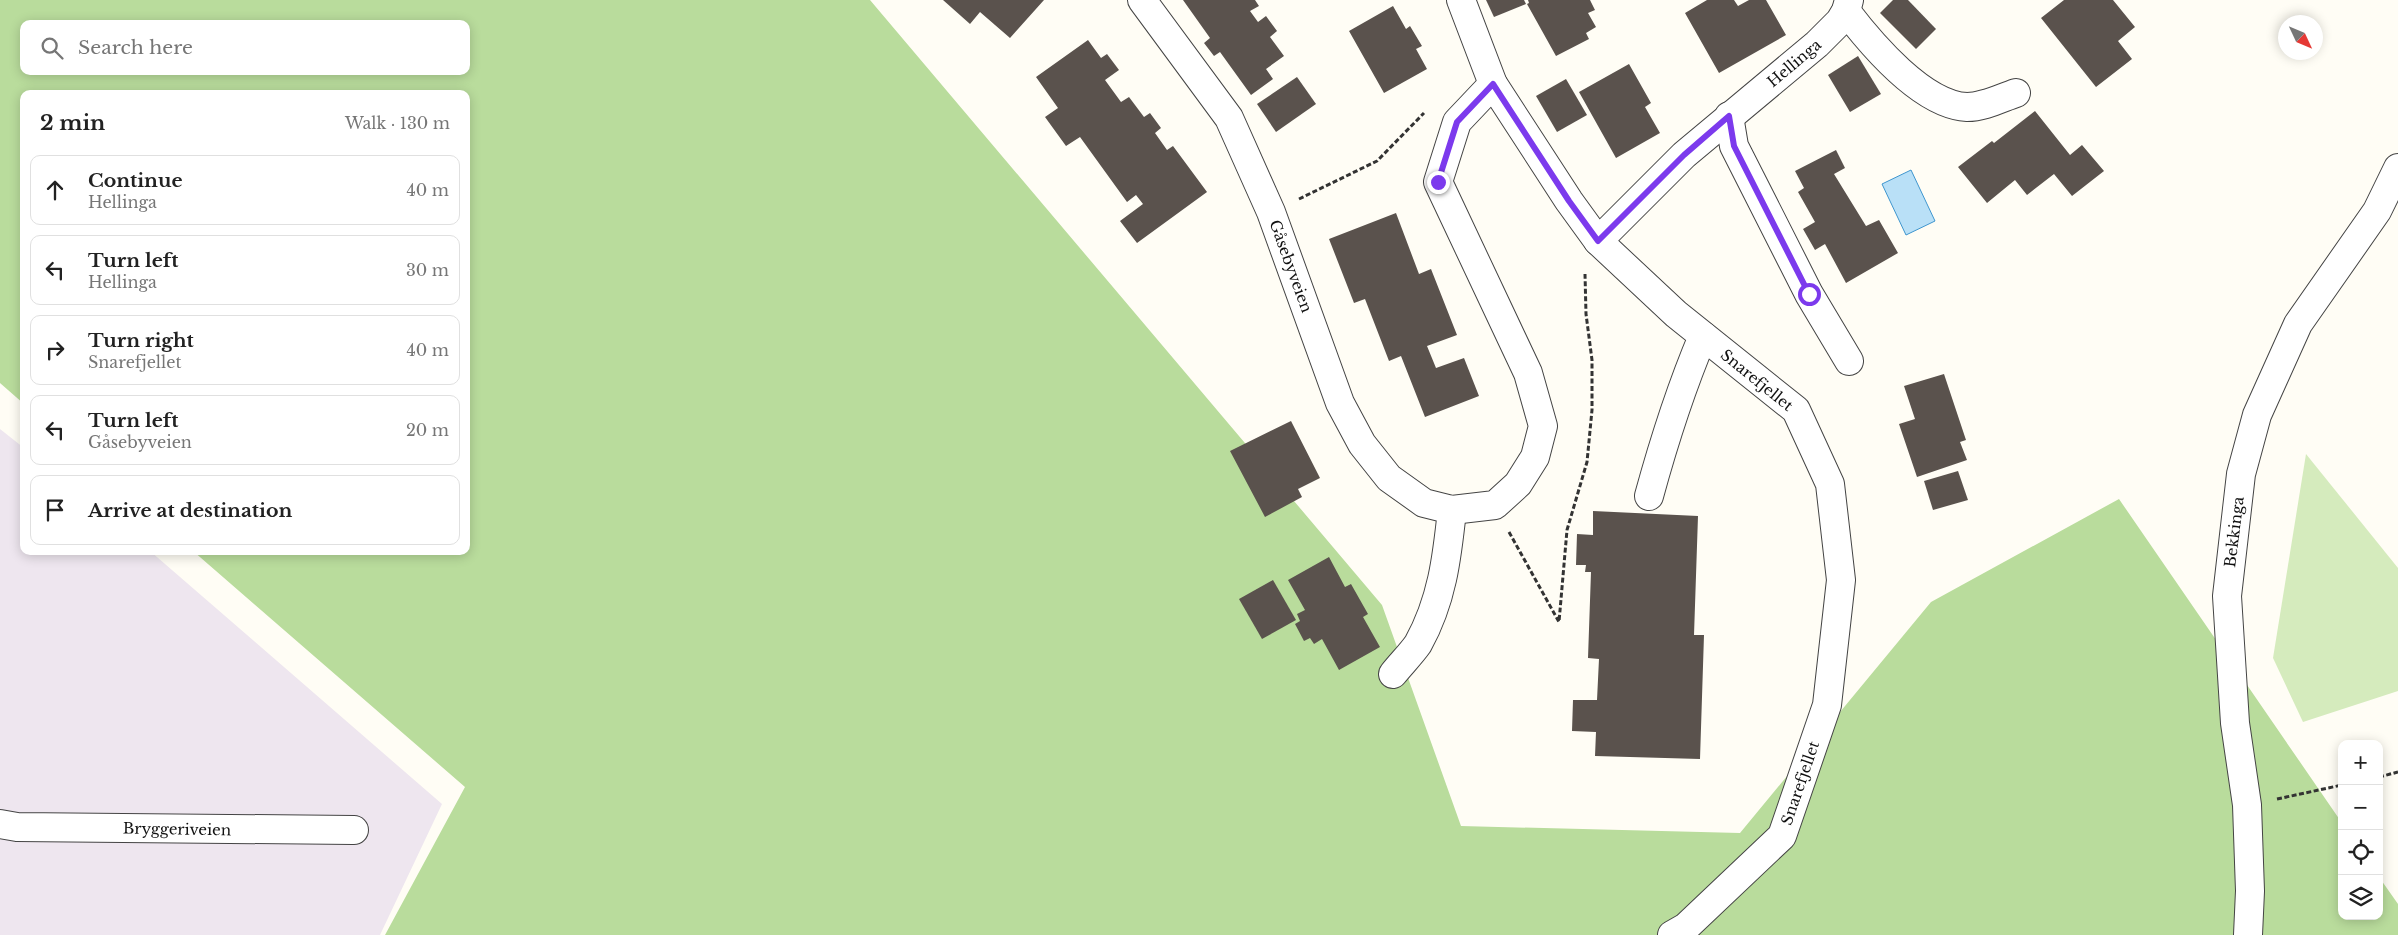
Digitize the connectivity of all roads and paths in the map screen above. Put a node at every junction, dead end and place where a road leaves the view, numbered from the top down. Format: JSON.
{"nodes":[{"id":1,"x":1142,"y":0,"type":"edge"},
{"id":2,"x":1461,"y":0,"type":"edge"},
{"id":3,"x":1847,"y":6,"type":"edge"},
{"id":4,"x":1493,"y":84,"type":"junction"},
{"id":5,"x":2016,"y":93,"type":"dead end"},
{"id":6,"x":1427,"y":111,"type":"dead end"},
{"id":7,"x":1729,"y":116,"type":"junction"},
{"id":8,"x":2398,"y":168,"type":"edge"},
{"id":9,"x":1271,"y":212,"type":"junction"},
{"id":10,"x":1598,"y":241,"type":"junction"},
{"id":11,"x":1704,"y":336,"type":"junction"},
{"id":12,"x":1849,"y":360,"type":"dead end"},
{"id":13,"x":1649,"y":496,"type":"dead end"},
{"id":14,"x":1452,"y":510,"type":"junction"},
{"id":15,"x":1393,"y":674,"type":"dead end"},
{"id":16,"x":2398,"y":772,"type":"edge"},
{"id":17,"x":2383,"y":775,"type":"edge"},
{"id":18,"x":2338,"y":786,"type":"edge"},
{"id":19,"x":2247,"y":805,"type":"junction"},
{"id":20,"x":0,"y":824,"type":"edge"},
{"id":21,"x":354,"y":830,"type":"dead end"},
{"id":22,"x":1672,"y":935,"type":"edge"},
{"id":23,"x":2248,"y":935,"type":"edge"}],
"edges":[{"from":1,"to":9,"type":"street","name":"Gåsebyveien"},
{"from":2,"to":4,"type":"street","name":"Snarefjellet"},
{"from":3,"to":5,"type":"street"},
{"from":3,"to":7,"type":"street","name":"Hellinga"},
{"from":4,"to":10,"type":"street","name":"Snarefjellet"},
{"from":4,"to":14,"type":"street","name":"Gåsebyveien"},
{"from":6,"to":9,"type":"path"},
{"from":7,"to":10,"type":"street","name":"Hellinga"},
{"from":7,"to":12,"type":"street"},
{"from":8,"to":19,"type":"street","name":"Bekkinga"},
{"from":9,"to":14,"type":"street","name":"Gåsebyveien"},
{"from":10,"to":11,"type":"street","name":"Snarefjellet"},
{"from":11,"to":13,"type":"street"},
{"from":11,"to":22,"type":"street","name":"Snarefjellet"},
{"from":14,"to":15,"type":"street"},
{"from":16,"to":17,"type":"path"},
{"from":18,"to":19,"type":"path"},
{"from":19,"to":23,"type":"street","name":"Bekkinga"},
{"from":20,"to":21,"type":"street","name":"Bryggeriveien"}]}
